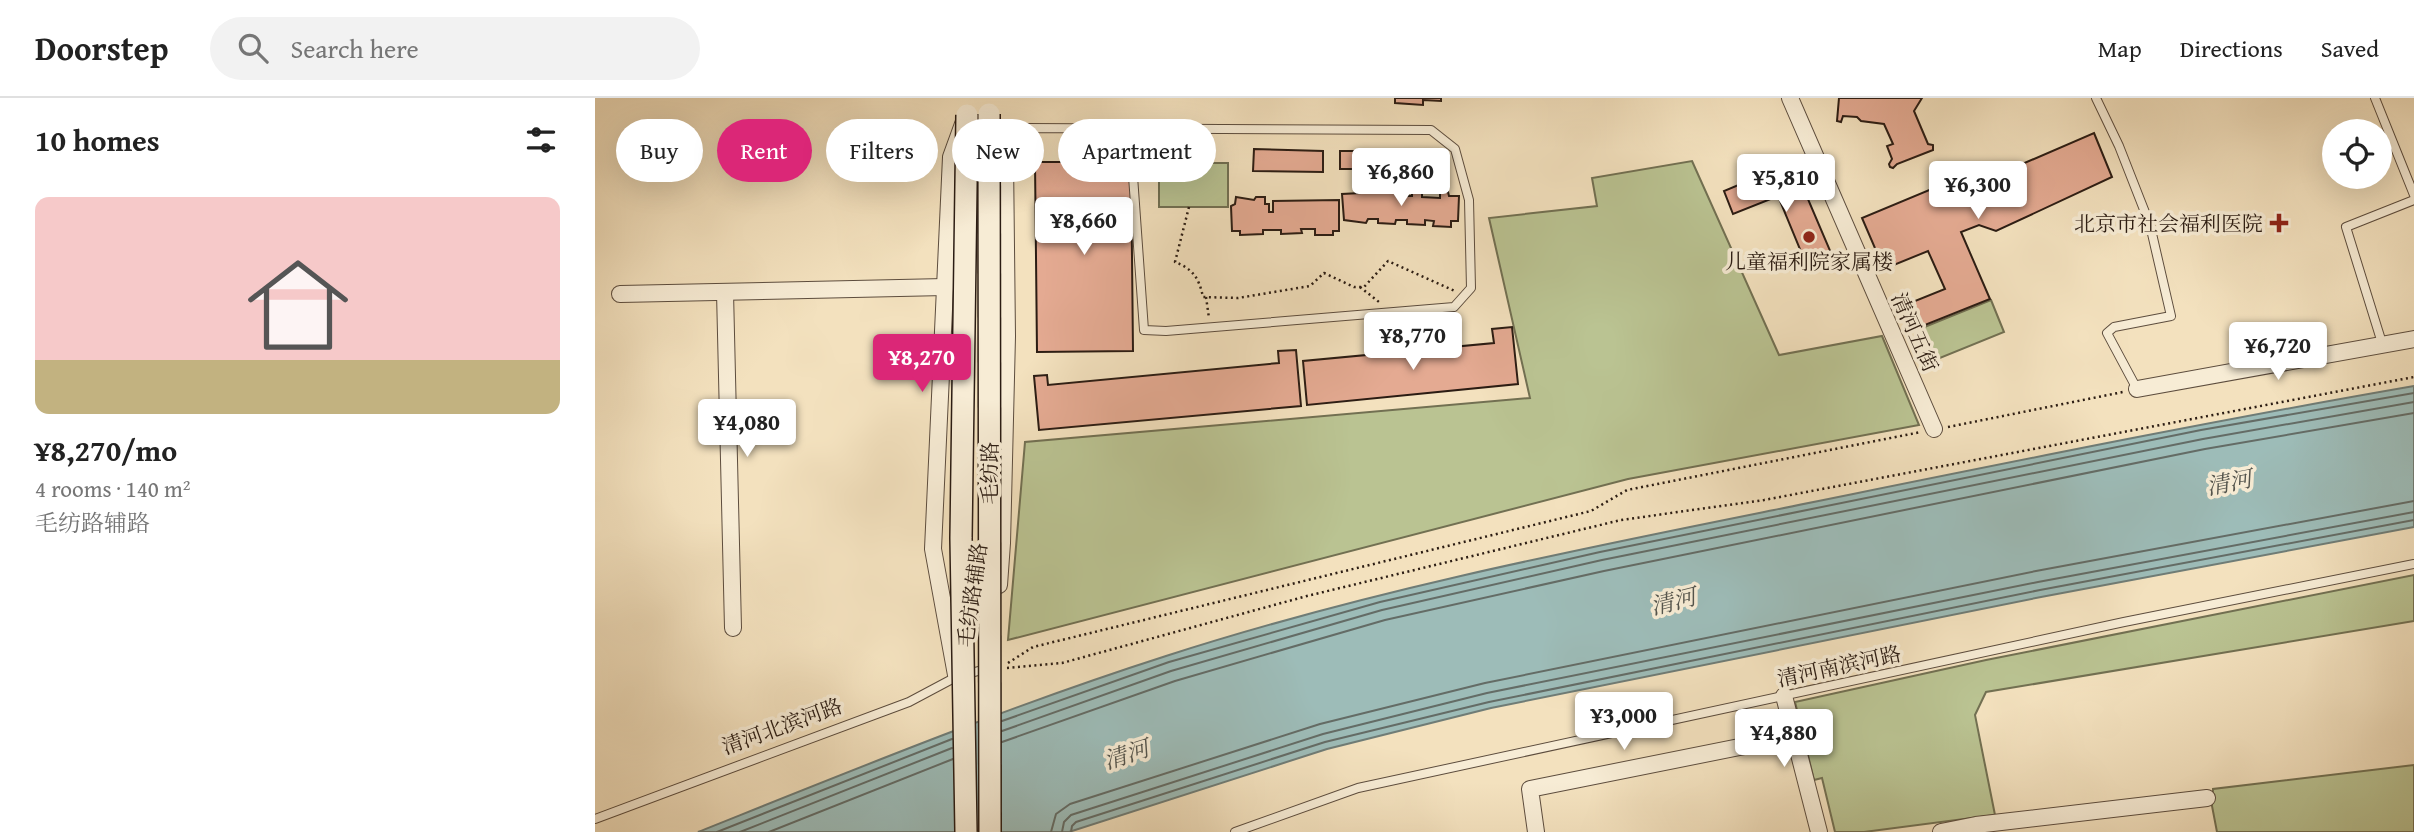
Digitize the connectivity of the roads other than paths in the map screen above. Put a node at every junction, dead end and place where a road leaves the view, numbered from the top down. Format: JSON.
{"nodes":[{"id":1,"x":1790,"y":98,"type":"edge"},
{"id":2,"x":2097,"y":98,"type":"edge"},
{"id":3,"x":2375,"y":98,"type":"edge"},
{"id":4,"x":989,"y":114,"type":"joint"},
{"id":5,"x":967,"y":115,"type":"joint"},
{"id":6,"x":991,"y":119,"type":"edge"},
{"id":7,"x":1133,"y":129,"type":"joint"},
{"id":8,"x":1005,"y":182,"type":"edge"},
{"id":9,"x":2414,"y":198,"type":"edge"},
{"id":10,"x":945,"y":287,"type":"junction"},
{"id":11,"x":725,"y":292,"type":"junction"},
{"id":12,"x":620,"y":294,"type":"dead end"},
{"id":13,"x":2414,"y":339,"type":"edge"},
{"id":14,"x":2382,"y":344,"type":"junction"},
{"id":15,"x":2137,"y":389,"type":"joint"},
{"id":16,"x":1934,"y":429,"type":"road end"},
{"id":17,"x":2414,"y":564,"type":"edge"},
{"id":18,"x":733,"y":628,"type":"dead end"},
{"id":19,"x":982,"y":670,"type":"junction"},
{"id":20,"x":956,"y":677,"type":"junction"},
{"id":21,"x":1784,"y":696,"type":"junction"},
{"id":22,"x":1794,"y":736,"type":"junction"},
{"id":23,"x":2207,"y":797,"type":"dead end"},
{"id":24,"x":595,"y":819,"type":"edge"},
{"id":25,"x":966,"y":832,"type":"edge"},
{"id":26,"x":981,"y":832,"type":"edge"},
{"id":27,"x":990,"y":832,"type":"edge"},
{"id":28,"x":1235,"y":832,"type":"edge"},
{"id":29,"x":1536,"y":832,"type":"edge"},
{"id":30,"x":1819,"y":832,"type":"edge"},
{"id":31,"x":1941,"y":832,"type":"edge"}],
"edges":[{"from":1,"to":16,"type":"street","name":"清河五街"},
{"from":2,"to":15,"type":"lane"},
{"from":3,"to":9,"type":"lane"},
{"from":4,"to":6,"type":"street","name":"毛纺路辅路"},
{"from":4,"to":27,"type":"main road","name":"毛纺路","bridge":true},
{"from":5,"to":10,"type":"street","name":"毛纺路辅路"},
{"from":5,"to":25,"type":"main road","name":"毛纺路","bridge":true},
{"from":7,"to":7,"type":"lane"},
{"from":8,"to":19,"type":"street","name":"毛纺路辅路"},
{"from":9,"to":14,"type":"lane"},
{"from":10,"to":11,"type":"street"},
{"from":10,"to":20,"type":"street","name":"毛纺路辅路"},
{"from":11,"to":12,"type":"street"},
{"from":11,"to":18,"type":"street"},
{"from":13,"to":14,"type":"street"},
{"from":14,"to":15,"type":"street"},
{"from":17,"to":21,"type":"lane","name":"清河南滨河路"},
{"from":19,"to":20,"type":"lane","name":"清河北滨河路"},
{"from":19,"to":26,"type":"street","name":"毛纺路辅路"},
{"from":20,"to":24,"type":"lane","name":"清河北滨河路"},
{"from":21,"to":22,"type":"street"},
{"from":21,"to":28,"type":"lane","name":"清河南滨河路"},
{"from":22,"to":29,"type":"street"},
{"from":22,"to":30,"type":"street"},
{"from":23,"to":31,"type":"street"}]}
